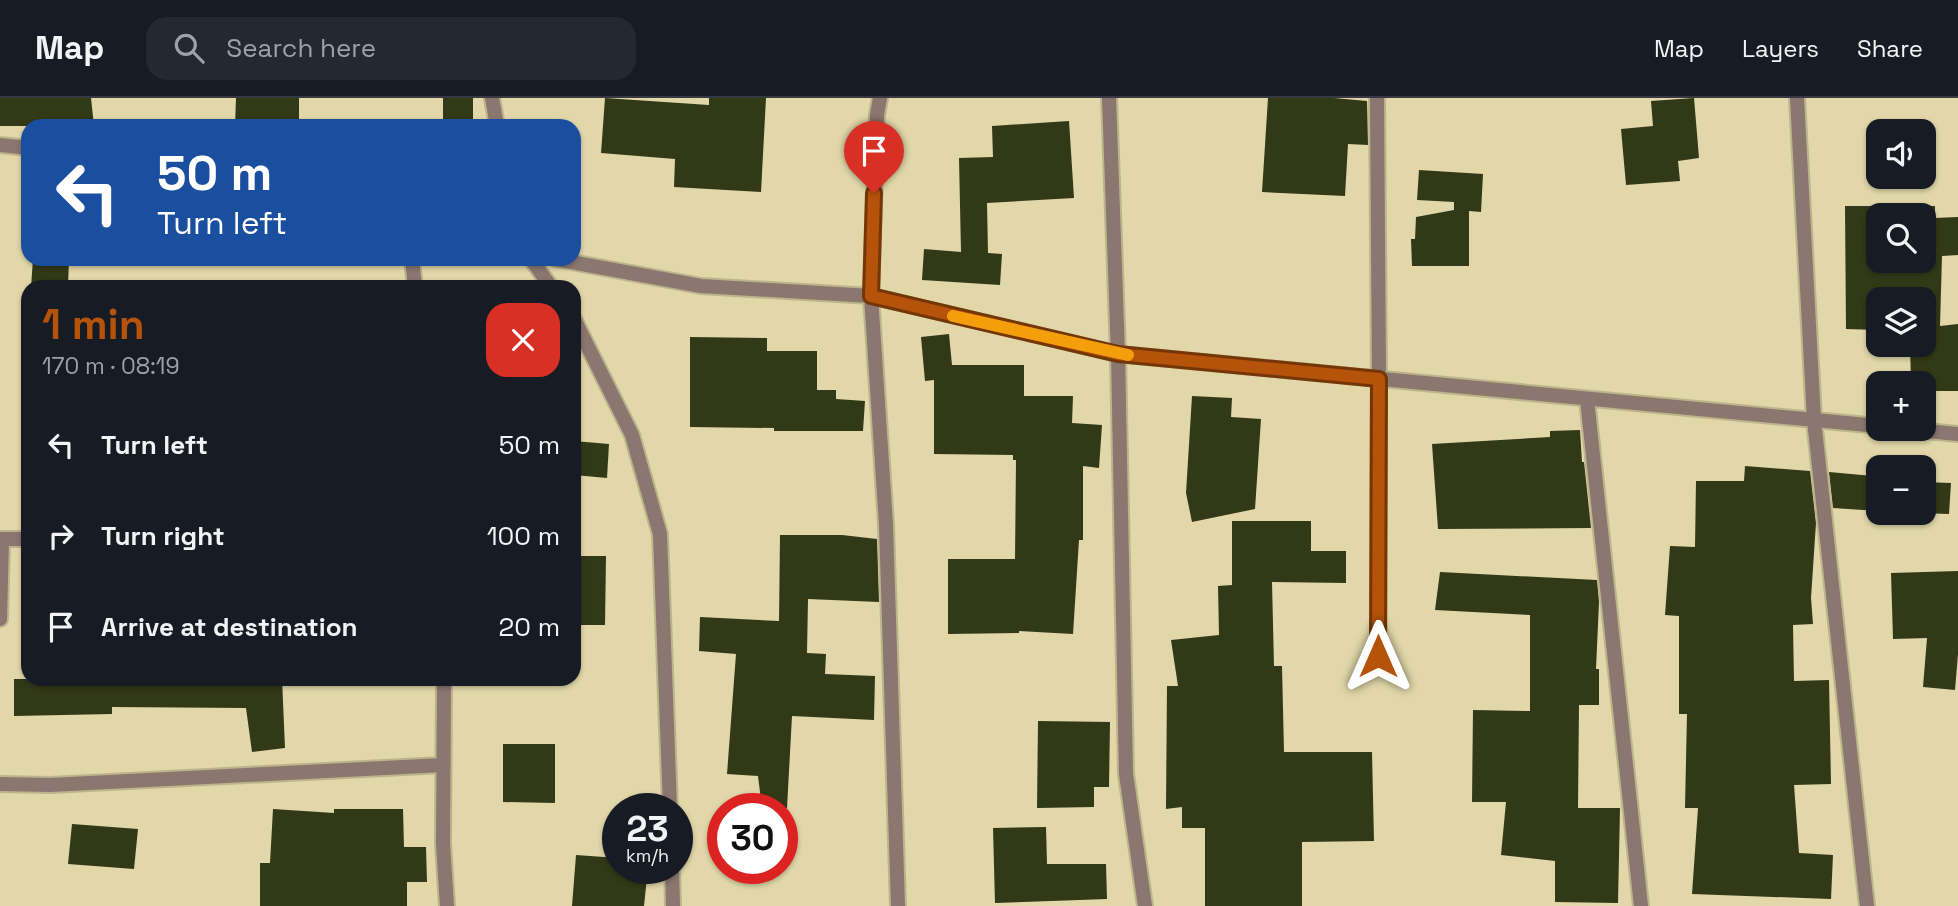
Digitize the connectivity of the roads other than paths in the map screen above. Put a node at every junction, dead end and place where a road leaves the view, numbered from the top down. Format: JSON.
{"nodes":[{"id":1,"x":492,"y":98,"type":"edge"},
{"id":2,"x":880,"y":98,"type":"edge"},
{"id":3,"x":1109,"y":98,"type":"edge"},
{"id":4,"x":1377,"y":98,"type":"edge"},
{"id":5,"x":1797,"y":98,"type":"edge"},
{"id":6,"x":496,"y":119,"type":"edge"},
{"id":7,"x":0,"y":145,"type":"edge"},
{"id":8,"x":21,"y":147,"type":"edge"},
{"id":9,"x":581,"y":264,"type":"edge"},
{"id":10,"x":871,"y":296,"type":"junction"},
{"id":11,"x":581,"y":333,"type":"edge"},
{"id":12,"x":1118,"y":354,"type":"junction"},
{"id":13,"x":1379,"y":379,"type":"junction"},
{"id":14,"x":1587,"y":398,"type":"junction"},
{"id":15,"x":1814,"y":420,"type":"junction"},
{"id":16,"x":1866,"y":425,"type":"edge"},
{"id":17,"x":1936,"y":432,"type":"edge"},
{"id":18,"x":1958,"y":434,"type":"edge"},
{"id":19,"x":1,"y":539,"type":"edge"},
{"id":20,"x":21,"y":539,"type":"edge"},
{"id":21,"x":0,"y":619,"type":"edge"},
{"id":22,"x":1378,"y":656,"type":"dead end"},
{"id":23,"x":444,"y":686,"type":"edge"},
{"id":24,"x":443,"y":765,"type":"junction"},
{"id":25,"x":0,"y":784,"type":"edge"},
{"id":26,"x":669,"y":793,"type":"edge"},
{"id":27,"x":672,"y":884,"type":"edge"},
{"id":28,"x":447,"y":906,"type":"edge"},
{"id":29,"x":673,"y":906,"type":"edge"},
{"id":30,"x":898,"y":906,"type":"edge"},
{"id":31,"x":1145,"y":906,"type":"edge"},
{"id":32,"x":1642,"y":906,"type":"edge"},
{"id":33,"x":1867,"y":906,"type":"edge"}],
"edges":[{"from":1,"to":6,"type":"street"},
{"from":2,"to":10,"type":"street"},
{"from":3,"to":12,"type":"street"},
{"from":4,"to":13,"type":"street"},
{"from":5,"to":15,"type":"street"},
{"from":7,"to":8,"type":"street"},
{"from":9,"to":10,"type":"street"},
{"from":10,"to":12,"type":"street"},
{"from":10,"to":30,"type":"street"},
{"from":11,"to":26,"type":"street"},
{"from":12,"to":13,"type":"street"},
{"from":12,"to":31,"type":"street"},
{"from":13,"to":14,"type":"street"},
{"from":13,"to":22,"type":"street"},
{"from":14,"to":15,"type":"street"},
{"from":14,"to":32,"type":"street"},
{"from":15,"to":16,"type":"street"},
{"from":15,"to":33,"type":"street"},
{"from":17,"to":18,"type":"street"},
{"from":19,"to":20,"type":"street"},
{"from":19,"to":21,"type":"street"},
{"from":23,"to":24,"type":"street"},
{"from":24,"to":25,"type":"street"},
{"from":24,"to":28,"type":"street"},
{"from":27,"to":29,"type":"street"}]}
